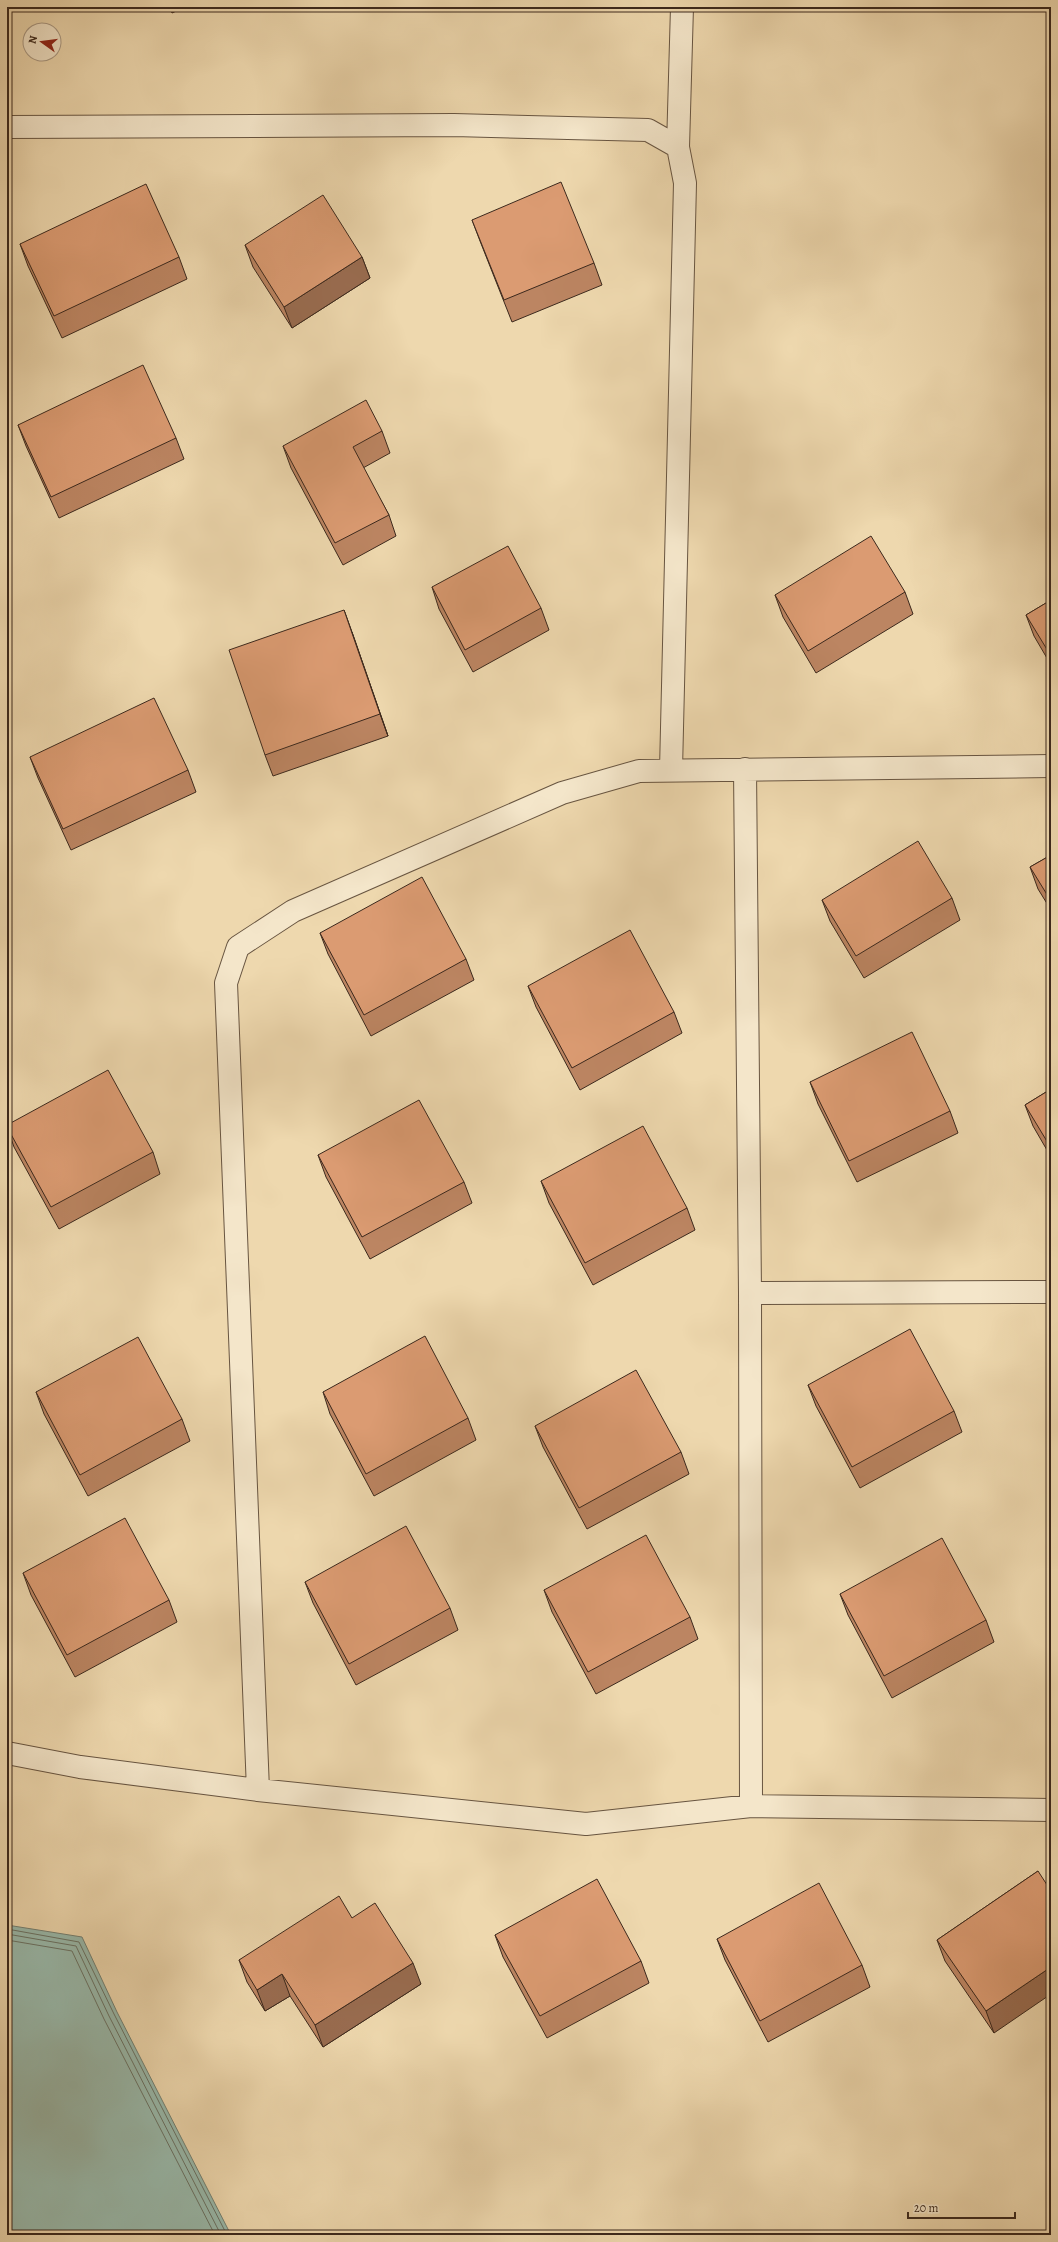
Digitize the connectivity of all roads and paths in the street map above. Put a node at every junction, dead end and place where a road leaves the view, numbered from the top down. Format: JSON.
{"nodes":[{"id":1,"x":682,"y":7,"type":"edge"},
{"id":2,"x":7,"y":127,"type":"edge"},
{"id":3,"x":678,"y":147,"type":"junction"},
{"id":4,"x":1051,"y":766,"type":"edge"},
{"id":5,"x":745,"y":769,"type":"junction"},
{"id":6,"x":671,"y":770,"type":"junction"},
{"id":7,"x":1051,"y":1292,"type":"edge"},
{"id":8,"x":750,"y":1293,"type":"junction"},
{"id":9,"x":7,"y":1753,"type":"edge"},
{"id":10,"x":258,"y":1790,"type":"junction"},
{"id":11,"x":751,"y":1806,"type":"junction"},
{"id":12,"x":1051,"y":1810,"type":"edge"}],
"edges":[{"from":1,"to":3,"type":"street"},
{"from":2,"to":3,"type":"street"},
{"from":3,"to":6,"type":"street"},
{"from":4,"to":5,"type":"street"},
{"from":5,"to":6,"type":"street"},
{"from":5,"to":8,"type":"street"},
{"from":6,"to":10,"type":"street"},
{"from":7,"to":8,"type":"street"},
{"from":8,"to":11,"type":"street"},
{"from":9,"to":10,"type":"street"},
{"from":10,"to":11,"type":"street"},
{"from":11,"to":12,"type":"street"}]}
